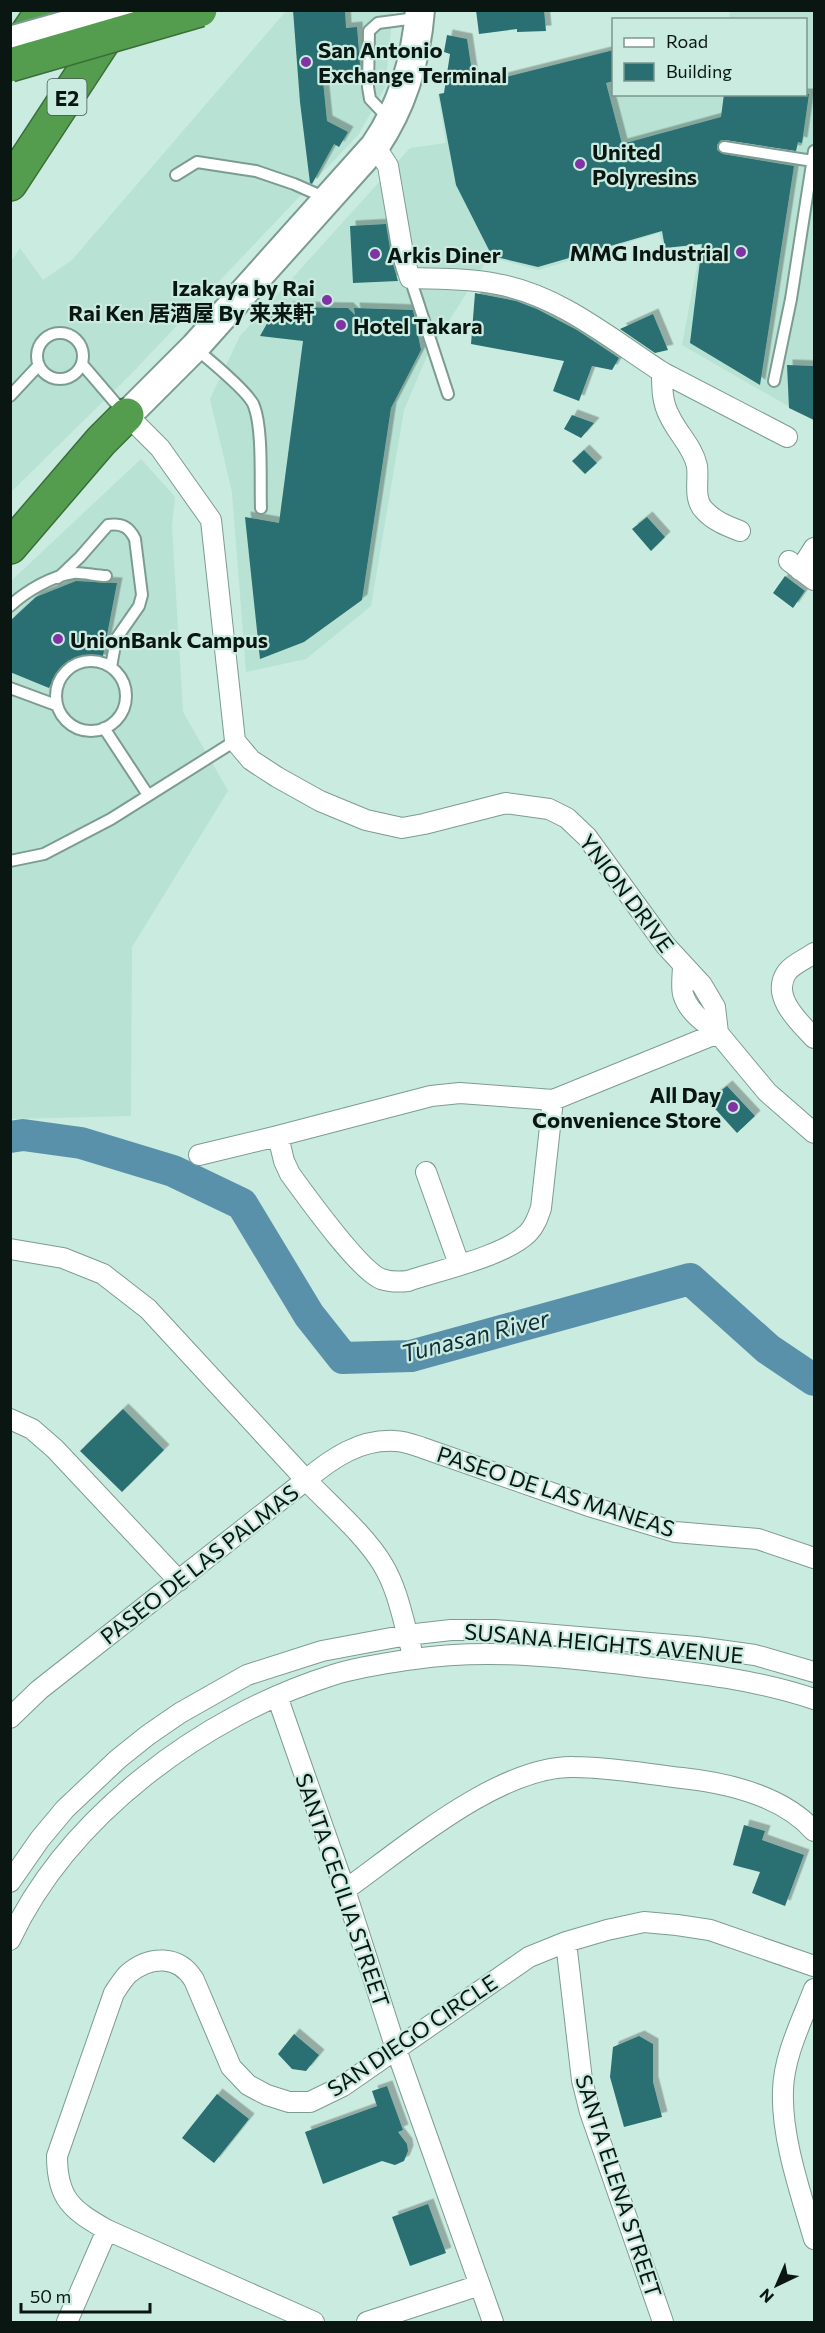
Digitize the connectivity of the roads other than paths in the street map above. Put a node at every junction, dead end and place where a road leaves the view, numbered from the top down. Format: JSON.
{"nodes":[{"id":1,"x":43,"y":10,"type":"edge"},
{"id":2,"x":122,"y":10,"type":"edge"},
{"id":3,"x":200,"y":10,"type":"edge"},
{"id":4,"x":420,"y":14,"type":"edge"},
{"id":5,"x":10,"y":40,"type":"edge"},
{"id":6,"x":10,"y":57,"type":"edge"},
{"id":7,"x":10,"y":65,"type":"edge"},
{"id":8,"x":392,"y":122,"type":"junction"},
{"id":9,"x":375,"y":147,"type":"junction"},
{"id":10,"x":724,"y":147,"type":"dead end"},
{"id":11,"x":814,"y":156,"type":"edge"},
{"id":12,"x":176,"y":175,"type":"dead end"},
{"id":13,"x":10,"y":184,"type":"edge"},
{"id":14,"x":329,"y":200,"type":"junction"},
{"id":15,"x":410,"y":278,"type":"junction"},
{"id":16,"x":195,"y":347,"type":"junction"},
{"id":17,"x":82,"y":364,"type":"junction"},
{"id":18,"x":39,"y":365,"type":"junction"},
{"id":19,"x":662,"y":372,"type":"junction"},
{"id":20,"x":774,"y":381,"type":"dead end"},
{"id":21,"x":448,"y":394,"type":"dead end"},
{"id":22,"x":10,"y":396,"type":"edge"},
{"id":23,"x":127,"y":415,"type":"junction"},
{"id":24,"x":787,"y":437,"type":"dead end"},
{"id":25,"x":101,"y":441,"type":"junction"},
{"id":26,"x":261,"y":508,"type":"dead end"},
{"id":27,"x":10,"y":513,"type":"edge"},
{"id":28,"x":740,"y":531,"type":"dead end"},
{"id":29,"x":10,"y":547,"type":"edge"},
{"id":30,"x":814,"y":548,"type":"edge"},
{"id":31,"x":801,"y":570,"type":"edge"},
{"id":32,"x":106,"y":576,"type":"dead end"},
{"id":33,"x":58,"y":578,"type":"junction"},
{"id":34,"x":10,"y":606,"type":"edge"},
{"id":35,"x":111,"y":667,"type":"junction"},
{"id":36,"x":10,"y":688,"type":"edge"},
{"id":37,"x":56,"y":705,"type":"junction"},
{"id":38,"x":104,"y":728,"type":"junction"},
{"id":39,"x":235,"y":741,"type":"junction"},
{"id":40,"x":148,"y":795,"type":"junction"},
{"id":41,"x":10,"y":861,"type":"edge"},
{"id":42,"x":814,"y":953,"type":"edge"},
{"id":43,"x":683,"y":965,"type":"junction"},
{"id":44,"x":718,"y":1033,"type":"junction"},
{"id":45,"x":814,"y":1038,"type":"edge"},
{"id":46,"x":553,"y":1100,"type":"junction"},
{"id":47,"x":814,"y":1133,"type":"edge"},
{"id":48,"x":278,"y":1136,"type":"junction"},
{"id":49,"x":199,"y":1155,"type":"dead end"},
{"id":50,"x":426,"y":1172,"type":"dead end"},
{"id":51,"x":10,"y":1249,"type":"edge"},
{"id":52,"x":459,"y":1264,"type":"junction"},
{"id":53,"x":10,"y":1419,"type":"edge"},
{"id":54,"x":306,"y":1480,"type":"junction"},
{"id":55,"x":814,"y":1558,"type":"edge"},
{"id":56,"x":179,"y":1581,"type":"junction"},
{"id":57,"x":407,"y":1635,"type":"junction"},
{"id":58,"x":414,"y":1659,"type":"junction"},
{"id":59,"x":814,"y":1672,"type":"edge"},
{"id":60,"x":277,"y":1696,"type":"junction"},
{"id":61,"x":814,"y":1699,"type":"edge"},
{"id":62,"x":10,"y":1718,"type":"edge"},
{"id":63,"x":814,"y":1831,"type":"edge"},
{"id":64,"x":10,"y":1882,"type":"edge"},
{"id":65,"x":345,"y":1890,"type":"junction"},
{"id":66,"x":11,"y":1938,"type":"edge"},
{"id":67,"x":566,"y":1942,"type":"junction"},
{"id":68,"x":814,"y":1966,"type":"edge"},
{"id":69,"x":814,"y":1989,"type":"edge"},
{"id":70,"x":396,"y":2049,"type":"junction"},
{"id":71,"x":107,"y":2230,"type":"junction"},
{"id":72,"x":814,"y":2239,"type":"edge"},
{"id":73,"x":480,"y":2285,"type":"junction"},
{"id":74,"x":67,"y":2322,"type":"edge"},
{"id":75,"x":314,"y":2322,"type":"edge"},
{"id":76,"x":367,"y":2322,"type":"edge"},
{"id":77,"x":493,"y":2322,"type":"edge"},
{"id":78,"x":663,"y":2322,"type":"edge"}],
"edges":[{"from":1,"to":6,"type":"highway"},
{"from":2,"to":5,"type":"street","bridge":true},
{"from":2,"to":13,"type":"highway","number":"E2"},
{"from":3,"to":7,"type":"highway","bridge":true},
{"from":4,"to":8,"type":"street"},
{"from":4,"to":8,"type":"lane"},
{"from":8,"to":9,"type":"street"},
{"from":9,"to":14,"type":"street"},
{"from":9,"to":15,"type":"street"},
{"from":10,"to":11,"type":"lane"},
{"from":11,"to":20,"type":"lane"},
{"from":12,"to":14,"type":"lane"},
{"from":14,"to":16,"type":"street"},
{"from":15,"to":19,"type":"street"},
{"from":15,"to":21,"type":"lane"},
{"from":16,"to":23,"type":"street"},
{"from":16,"to":26,"type":"lane"},
{"from":17,"to":18,"type":"lane"},
{"from":17,"to":18,"type":"lane"},
{"from":17,"to":23,"type":"lane"},
{"from":18,"to":22,"type":"lane"},
{"from":19,"to":24,"type":"street"},
{"from":19,"to":28,"type":"street"},
{"from":23,"to":25,"type":"highway"},
{"from":23,"to":39,"type":"street"},
{"from":25,"to":27,"type":"highway"},
{"from":25,"to":29,"type":"highway"},
{"from":30,"to":31,"type":"street"},
{"from":32,"to":33,"type":"lane"},
{"from":33,"to":34,"type":"lane"},
{"from":33,"to":35,"type":"lane"},
{"from":35,"to":37,"type":"lane"},
{"from":35,"to":38,"type":"lane"},
{"from":36,"to":37,"type":"lane"},
{"from":37,"to":38,"type":"lane"},
{"from":38,"to":40,"type":"lane"},
{"from":39,"to":40,"type":"lane"},
{"from":39,"to":43,"type":"street","name":"YNION DRIVE"},
{"from":40,"to":41,"type":"lane"},
{"from":42,"to":45,"type":"street"},
{"from":43,"to":44,"type":"street","name":"YNION DRIVE"},
{"from":43,"to":44,"type":"street"},
{"from":44,"to":46,"type":"street"},
{"from":44,"to":47,"type":"street"},
{"from":46,"to":48,"type":"street"},
{"from":46,"to":52,"type":"street"},
{"from":48,"to":49,"type":"street"},
{"from":48,"to":52,"type":"street"},
{"from":50,"to":52,"type":"street"},
{"from":51,"to":54,"type":"street"},
{"from":53,"to":56,"type":"street"},
{"from":54,"to":55,"type":"street","name":"PASEO DE LAS MANEAS"},
{"from":54,"to":56,"type":"street","name":"PASEO DE LAS PALMAS"},
{"from":54,"to":57,"type":"street","name":"PASEO DE LAS PALMAS"},
{"from":56,"to":62,"type":"street","name":"PASEO DE LAS PALMAS"},
{"from":57,"to":58,"type":"street","name":"PASEO DE LAS PALMAS"},
{"from":57,"to":59,"type":"street","name":"SUSANA HEIGHTS AVENUE"},
{"from":57,"to":64,"type":"street","name":"SUSANA HEIGHTS AVENUE"},
{"from":58,"to":60,"type":"street","name":"SUSANA HEIGHTS AVENUE"},
{"from":58,"to":61,"type":"street","name":"SUSANA HEIGHTS AVENUE"},
{"from":60,"to":65,"type":"street","name":"SANTA CECILIA STREET"},
{"from":60,"to":66,"type":"street","name":"SUSANA HEIGHTS AVENUE"},
{"from":63,"to":65,"type":"street"},
{"from":65,"to":70,"type":"street","name":"SANTA CECILIA STREET"},
{"from":67,"to":68,"type":"street","name":"SAN DIEGO CIRCLE"},
{"from":67,"to":70,"type":"street","name":"SAN DIEGO CIRCLE"},
{"from":67,"to":78,"type":"street","name":"SANTA ELENA STREET"},
{"from":69,"to":72,"type":"street"},
{"from":70,"to":71,"type":"street","name":"SAN DIEGO CIRCLE"},
{"from":70,"to":73,"type":"street","name":"SANTA CECILIA STREET"},
{"from":71,"to":74,"type":"street"},
{"from":71,"to":75,"type":"street","name":"SAN DIEGO CIRCLE"},
{"from":73,"to":76,"type":"street"},
{"from":73,"to":77,"type":"street","name":"SANTA CECILIA STREET"}]}
